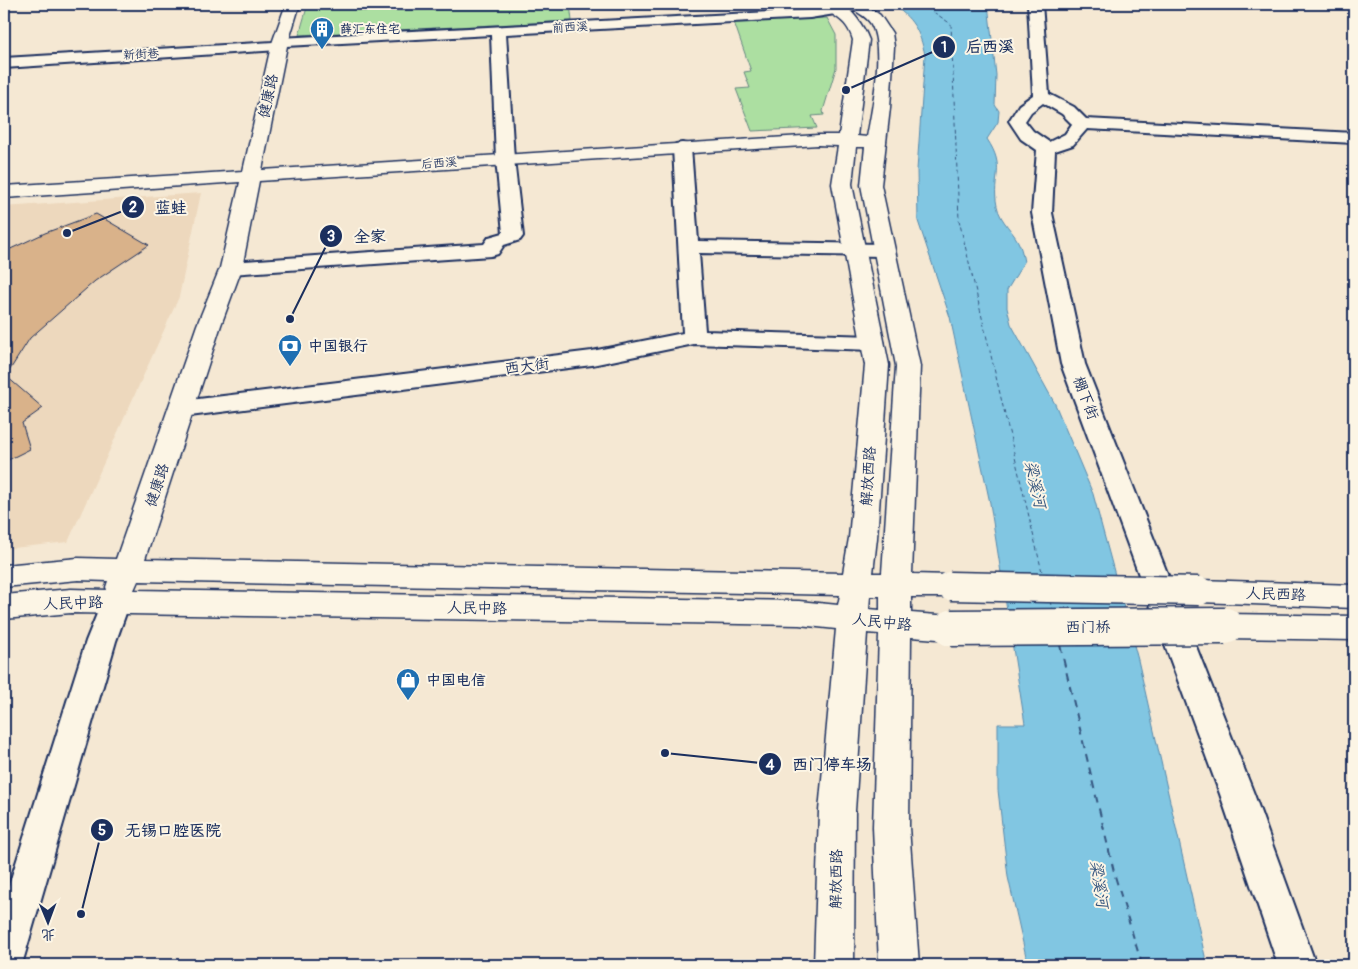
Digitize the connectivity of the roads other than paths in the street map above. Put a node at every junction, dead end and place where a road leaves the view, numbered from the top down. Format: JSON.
{"nodes":[{"id":1,"x":292,"y":4,"type":"edge"},
{"id":2,"x":1035,"y":4,"type":"edge"},
{"id":3,"x":846,"y":6,"type":"edge"},
{"id":4,"x":498,"y":30,"type":"junction"},
{"id":5,"x":280,"y":44,"type":"junction"},
{"id":6,"x":4,"y":63,"type":"edge"},
{"id":7,"x":1041,"y":96,"type":"junction"},
{"id":8,"x":1081,"y":124,"type":"junction"},
{"id":9,"x":1354,"y":138,"type":"edge"},
{"id":10,"x":846,"y":141,"type":"junction"},
{"id":11,"x":875,"y":143,"type":"junction"},
{"id":12,"x":682,"y":148,"type":"junction"},
{"id":13,"x":1046,"y":148,"type":"junction"},
{"id":14,"x":505,"y":159,"type":"junction"},
{"id":15,"x":251,"y":175,"type":"junction"},
{"id":16,"x":4,"y":192,"type":"edge"},
{"id":17,"x":689,"y":247,"type":"junction"},
{"id":18,"x":856,"y":250,"type":"junction"},
{"id":19,"x":883,"y":250,"type":"junction"},
{"id":20,"x":231,"y":268,"type":"junction"},
{"id":21,"x":694,"y":337,"type":"junction"},
{"id":22,"x":873,"y":344,"type":"junction"},
{"id":23,"x":182,"y":409,"type":"junction"},
{"id":24,"x":127,"y":570,"type":"junction"},
{"id":25,"x":4,"y":576,"type":"edge"},
{"id":26,"x":896,"y":584,"type":"junction"},
{"id":27,"x":855,"y":586,"type":"junction"},
{"id":28,"x":1199,"y":592,"type":"joint"},
{"id":29,"x":1354,"y":597,"type":"edge"},
{"id":30,"x":116,"y":602,"type":"junction"},
{"id":31,"x":4,"y":606,"type":"edge"},
{"id":32,"x":852,"y":619,"type":"junction"},
{"id":33,"x":896,"y":624,"type":"junction"},
{"id":34,"x":951,"y":628,"type":"joint"},
{"id":35,"x":1354,"y":628,"type":"edge"},
{"id":36,"x":4,"y":961,"type":"edge"},
{"id":37,"x":834,"y":965,"type":"edge"},
{"id":38,"x":899,"y":965,"type":"edge"},
{"id":39,"x":1297,"y":965,"type":"edge"}],
"edges":[{"from":1,"to":5,"type":"main road","name":"健康路"},
{"from":2,"to":7,"type":"street"},
{"from":3,"to":4,"type":"street","name":"前西溪"},
{"from":3,"to":10,"type":"main road","name":"解放西路"},
{"from":3,"to":11,"type":"main road"},
{"from":4,"to":5,"type":"street","name":"前西溪"},
{"from":4,"to":14,"type":"street"},
{"from":5,"to":6,"type":"street","name":"新街巷"},
{"from":5,"to":15,"type":"main road","name":"健康路"},
{"from":7,"to":8,"type":"street"},
{"from":7,"to":13,"type":"street"},
{"from":8,"to":9,"type":"street"},
{"from":8,"to":13,"type":"street"},
{"from":10,"to":11,"type":"main road","name":"后西溪"},
{"from":10,"to":12,"type":"main road","name":"后西溪"},
{"from":10,"to":18,"type":"main road","name":"解放西路"},
{"from":11,"to":19,"type":"main road"},
{"from":12,"to":14,"type":"main road","name":"后西溪"},
{"from":12,"to":17,"type":"street"},
{"from":13,"to":39,"type":"street","name":"棚下街"},
{"from":14,"to":15,"type":"main road","name":"后西溪"},
{"from":14,"to":20,"type":"street"},
{"from":15,"to":16,"type":"main road","name":"后西溪"},
{"from":15,"to":20,"type":"main road","name":"健康路"},
{"from":17,"to":18,"type":"street"},
{"from":17,"to":21,"type":"street"},
{"from":18,"to":19,"type":"street"},
{"from":18,"to":22,"type":"main road","name":"解放西路"},
{"from":19,"to":26,"type":"main road"},
{"from":20,"to":23,"type":"main road","name":"健康路"},
{"from":21,"to":22,"type":"street","name":"西大街"},
{"from":21,"to":23,"type":"street","name":"西大街"},
{"from":22,"to":27,"type":"main road","name":"解放西路"},
{"from":23,"to":24,"type":"main road","name":"健康路"},
{"from":24,"to":25,"type":"main road","name":"人民中路"},
{"from":24,"to":27,"type":"main road","name":"人民中路"},
{"from":24,"to":30,"type":"main road","name":"健康路"},
{"from":26,"to":27,"type":"main road","name":"人民中路"},
{"from":26,"to":28,"type":"main road","name":"人民中路","bridge":true},
{"from":26,"to":33,"type":"main road"},
{"from":27,"to":32,"type":"main road","name":"解放西路"},
{"from":28,"to":29,"type":"main road","name":"人民西路"},
{"from":30,"to":31,"type":"main road","name":"人民中路"},
{"from":30,"to":32,"type":"main road","name":"人民中路"},
{"from":30,"to":36,"type":"street","name":"健康路"},
{"from":32,"to":33,"type":"main road","name":"人民中路"},
{"from":32,"to":37,"type":"main road","name":"解放西路"},
{"from":33,"to":34,"type":"main road","name":"人民中路"},
{"from":33,"to":38,"type":"main road"},
{"from":34,"to":35,"type":"main road","name":"西门桥","bridge":true}]}
